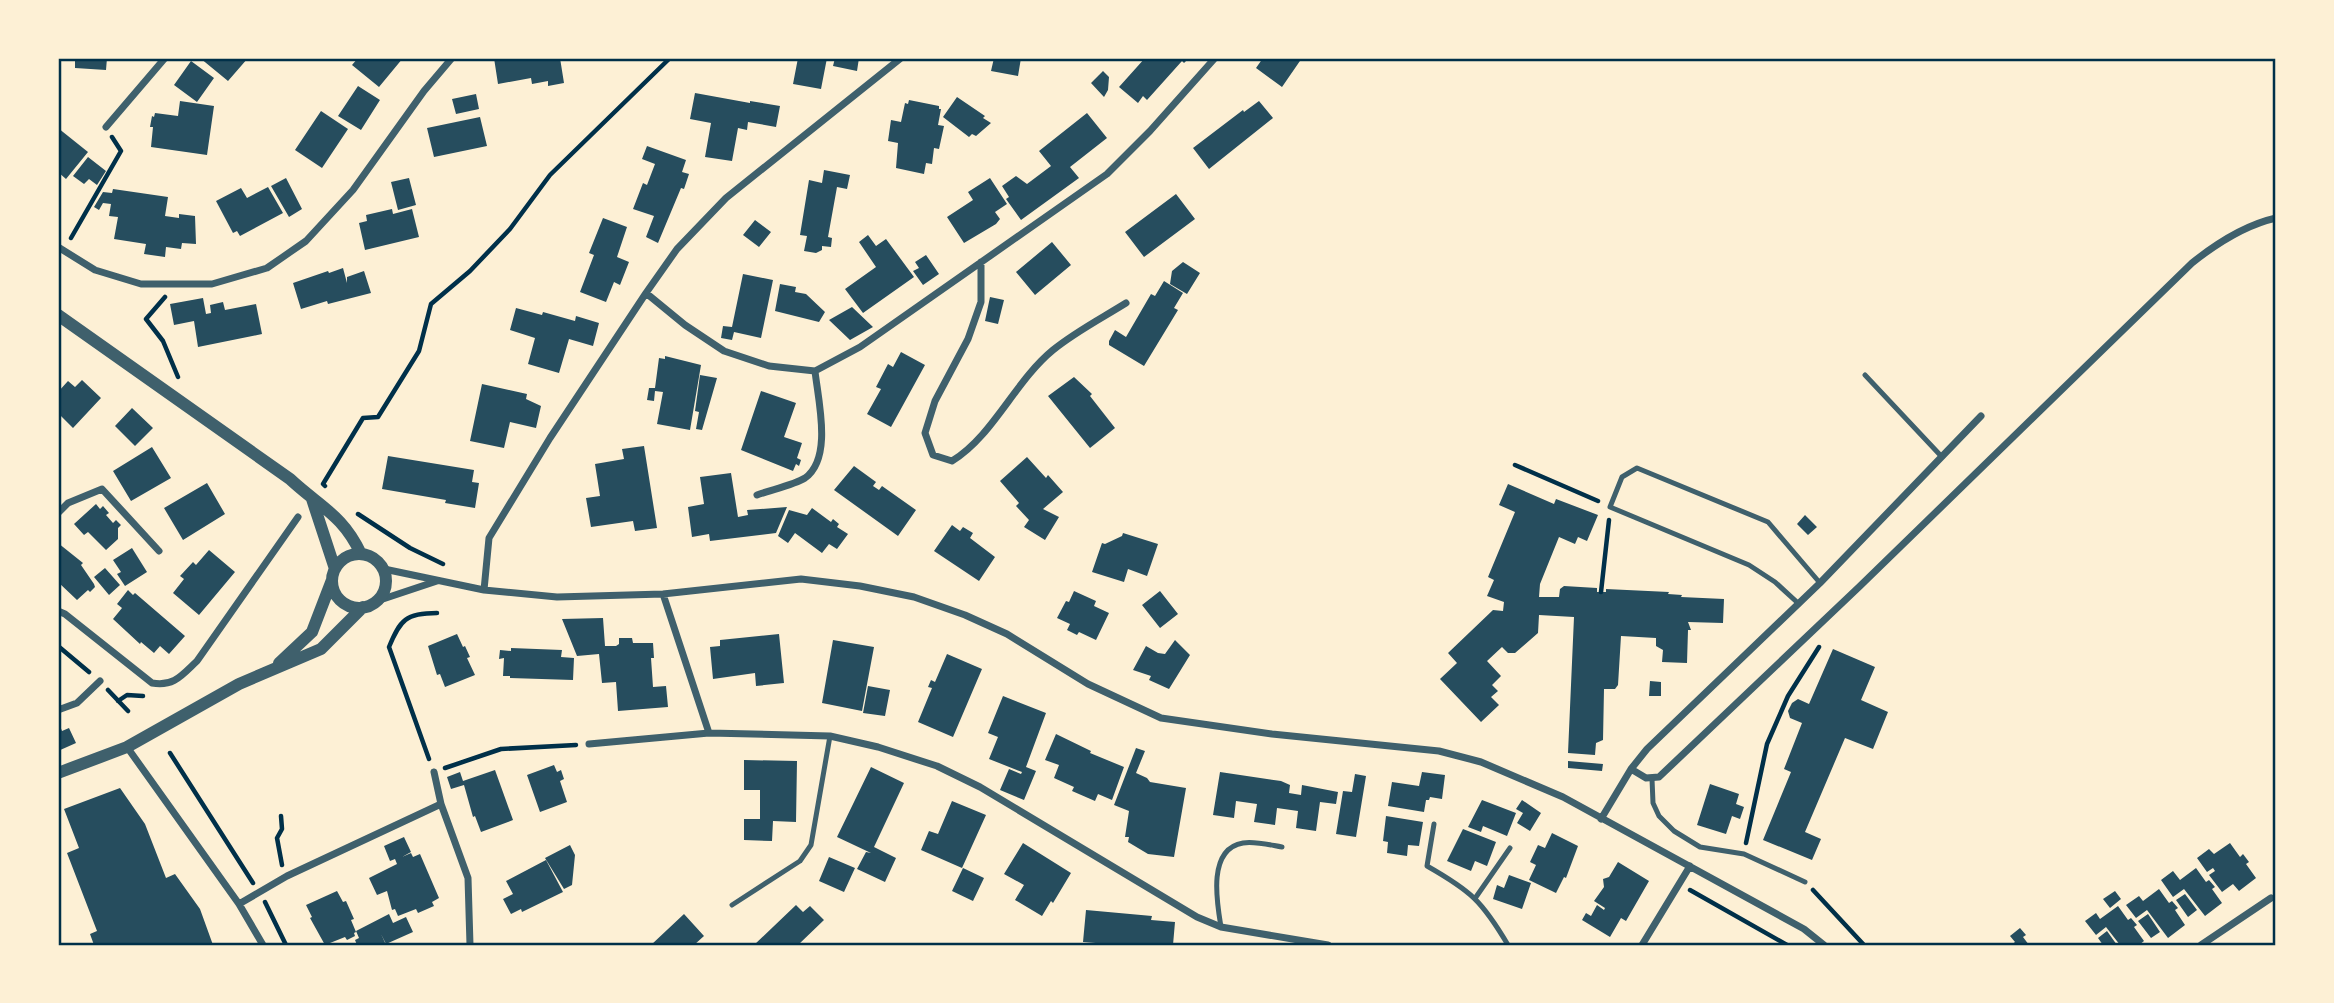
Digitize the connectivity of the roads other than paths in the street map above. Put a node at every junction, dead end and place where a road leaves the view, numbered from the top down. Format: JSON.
{"nodes":[{"id":1,"x":165,"y":58,"type":"edge"},
{"id":2,"x":452,"y":58,"type":"edge"},
{"id":3,"x":901,"y":58,"type":"edge"},
{"id":4,"x":1215,"y":58,"type":"edge"},
{"id":5,"x":106,"y":127,"type":"road end"},
{"id":6,"x":2276,"y":218,"type":"edge"},
{"id":7,"x":61,"y":249,"type":"edge"},
{"id":8,"x":981,"y":262,"type":"junction"},
{"id":9,"x":646,"y":293,"type":"junction"},
{"id":10,"x":1126,"y":303,"type":"dead end"},
{"id":11,"x":58,"y":315,"type":"edge"},
{"id":12,"x":815,"y":371,"type":"junction"},
{"id":13,"x":1865,"y":375,"type":"dead end"},
{"id":14,"x":1981,"y":416,"type":"dead end"},
{"id":15,"x":1942,"y":457,"type":"junction"},
{"id":16,"x":757,"y":495,"type":"dead end"},
{"id":17,"x":312,"y":499,"type":"junction"},
{"id":18,"x":58,"y":513,"type":"edge"},
{"id":19,"x":298,"y":517,"type":"dead end"},
{"id":20,"x":159,"y":551,"type":"dead end"},
{"id":21,"x":361,"y":554,"type":"junction"},
{"id":22,"x":384,"y":569,"type":"junction"},
{"id":23,"x":333,"y":575,"type":"junction"},
{"id":24,"x":437,"y":581,"type":"junction"},
{"id":25,"x":1820,"y":583,"type":"junction"},
{"id":26,"x":484,"y":590,"type":"junction"},
{"id":27,"x":663,"y":594,"type":"junction"},
{"id":28,"x":377,"y":601,"type":"junction"},
{"id":29,"x":1799,"y":604,"type":"junction"},
{"id":30,"x":363,"y":607,"type":"junction"},
{"id":31,"x":58,"y":611,"type":"edge"},
{"id":32,"x":274,"y":668,"type":"junction"},
{"id":33,"x":100,"y":681,"type":"road end"},
{"id":34,"x":58,"y":710,"type":"edge"},
{"id":35,"x":709,"y":733,"type":"junction"},
{"id":36,"x":830,"y":736,"type":"junction"},
{"id":37,"x":589,"y":744,"type":"road end"},
{"id":38,"x":127,"y":747,"type":"junction"},
{"id":39,"x":1631,"y":769,"type":"junction"},
{"id":40,"x":434,"y":772,"type":"road end"},
{"id":41,"x":58,"y":773,"type":"edge"},
{"id":42,"x":1652,"y":779,"type":"junction"},
{"id":43,"x":441,"y":804,"type":"junction"},
{"id":44,"x":1601,"y":819,"type":"junction"},
{"id":45,"x":1434,"y":824,"type":"dead end"},
{"id":46,"x":1282,"y":847,"type":"dead end"},
{"id":47,"x":1510,"y":848,"type":"dead end"},
{"id":48,"x":1690,"y":866,"type":"junction"},
{"id":49,"x":1805,"y":882,"type":"road end"},
{"id":50,"x":1476,"y":897,"type":"junction"},
{"id":51,"x":2274,"y":899,"type":"edge"},
{"id":52,"x":239,"y":904,"type":"junction"},
{"id":53,"x":732,"y":905,"type":"dead end"},
{"id":54,"x":1221,"y":927,"type":"junction"},
{"id":55,"x":263,"y":945,"type":"edge"},
{"id":56,"x":470,"y":945,"type":"edge"},
{"id":57,"x":1328,"y":945,"type":"edge"},
{"id":58,"x":1508,"y":945,"type":"edge"},
{"id":59,"x":1642,"y":945,"type":"edge"},
{"id":60,"x":1824,"y":945,"type":"edge"},
{"id":61,"x":2201,"y":945,"type":"edge"}],
"edges":[{"from":1,"to":5,"type":"street"},
{"from":2,"to":7,"type":"street"},
{"from":3,"to":9,"type":"street"},
{"from":4,"to":8,"type":"street"},
{"from":6,"to":42,"type":"street"},
{"from":8,"to":10,"type":"street"},
{"from":8,"to":12,"type":"street"},
{"from":9,"to":12,"type":"street"},
{"from":9,"to":26,"type":"street"},
{"from":11,"to":17,"type":"street"},
{"from":12,"to":16,"type":"street"},
{"from":13,"to":15,"type":"lane"},
{"from":14,"to":15,"type":"street"},
{"from":15,"to":25,"type":"street"},
{"from":17,"to":21,"type":"street"},
{"from":17,"to":23,"type":"street"},
{"from":18,"to":20,"type":"street"},
{"from":19,"to":31,"type":"street"},
{"from":21,"to":22,"type":"street"},
{"from":21,"to":23,"type":"street"},
{"from":22,"to":24,"type":"street"},
{"from":22,"to":28,"type":"street"},
{"from":23,"to":30,"type":"street"},
{"from":23,"to":32,"type":"street"},
{"from":24,"to":26,"type":"street"},
{"from":24,"to":28,"type":"street"},
{"from":25,"to":29,"type":"street"},
{"from":25,"to":29,"type":"lane"},
{"from":26,"to":27,"type":"street"},
{"from":27,"to":35,"type":"street"},
{"from":27,"to":44,"type":"street"},
{"from":28,"to":30,"type":"street"},
{"from":29,"to":39,"type":"street"},
{"from":30,"to":32,"type":"street"},
{"from":32,"to":38,"type":"street"},
{"from":33,"to":34,"type":"street"},
{"from":35,"to":36,"type":"street"},
{"from":35,"to":37,"type":"street"},
{"from":36,"to":53,"type":"lane"},
{"from":36,"to":54,"type":"street"},
{"from":38,"to":41,"type":"street"},
{"from":38,"to":52,"type":"street"},
{"from":39,"to":42,"type":"street"},
{"from":39,"to":44,"type":"street"},
{"from":40,"to":43,"type":"street"},
{"from":42,"to":49,"type":"lane"},
{"from":43,"to":52,"type":"street"},
{"from":43,"to":56,"type":"street"},
{"from":44,"to":48,"type":"street"},
{"from":45,"to":50,"type":"lane"},
{"from":46,"to":54,"type":"lane"},
{"from":47,"to":50,"type":"lane"},
{"from":48,"to":59,"type":"street"},
{"from":48,"to":60,"type":"street"},
{"from":50,"to":58,"type":"lane"},
{"from":51,"to":61,"type":"street"},
{"from":52,"to":55,"type":"street"},
{"from":54,"to":57,"type":"street"}]}
